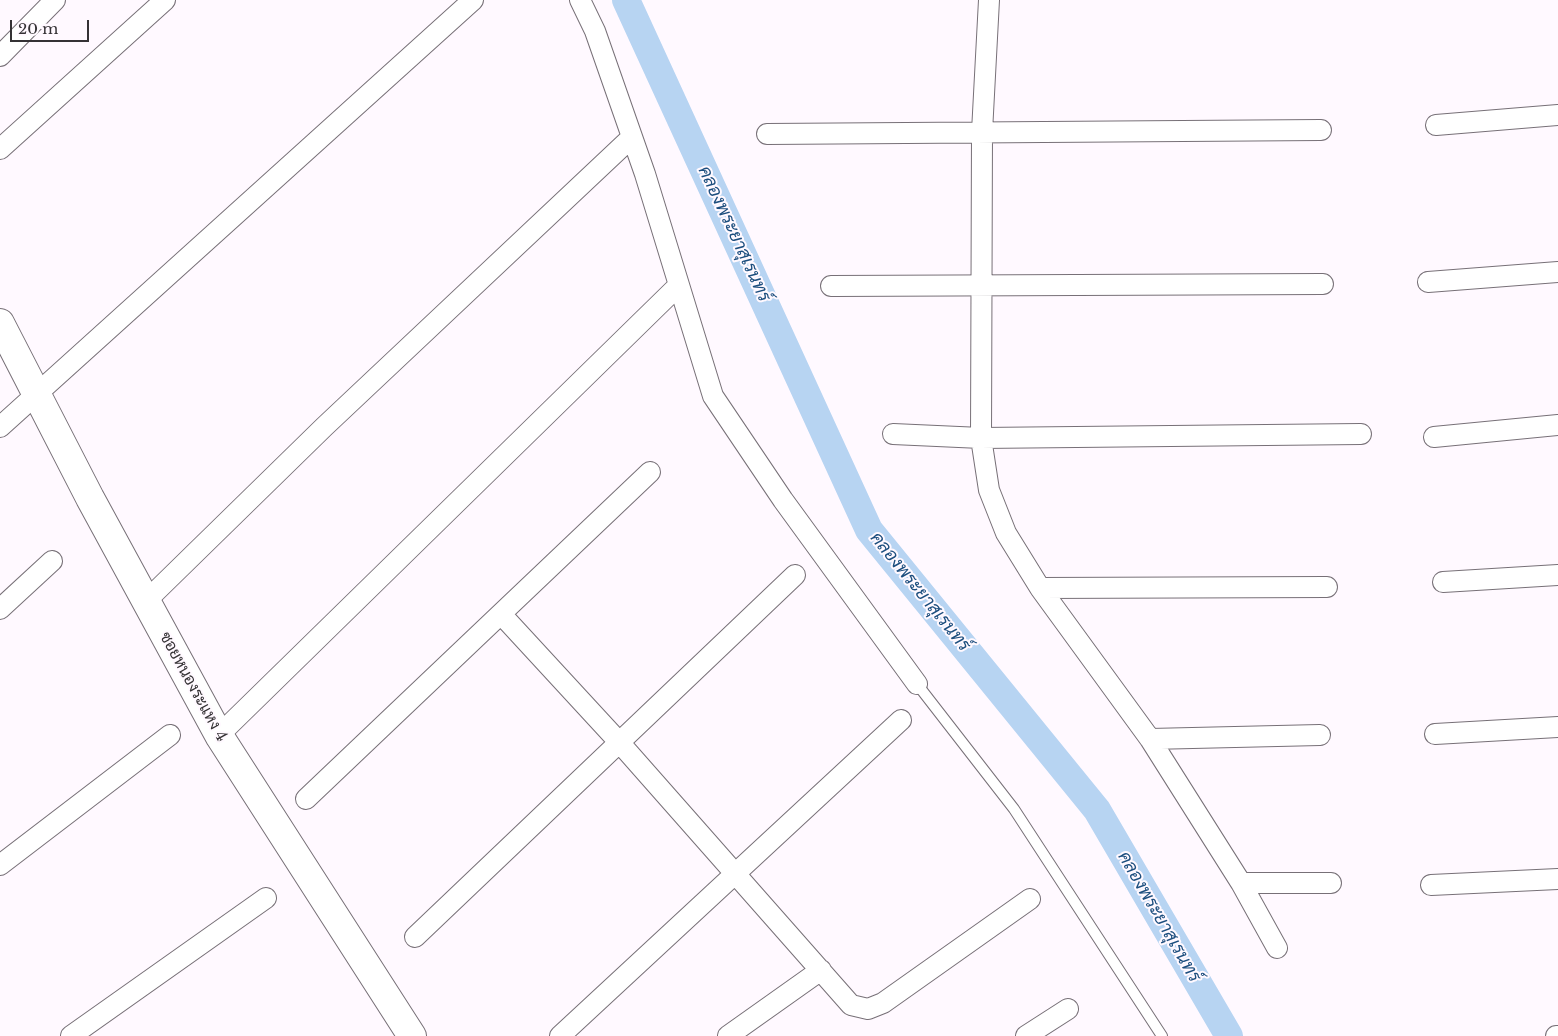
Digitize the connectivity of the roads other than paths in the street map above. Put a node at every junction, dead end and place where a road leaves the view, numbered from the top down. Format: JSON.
{"nodes":[{"id":1,"x":55,"y":0,"type":"edge"},
{"id":2,"x":164,"y":0,"type":"edge"},
{"id":3,"x":473,"y":0,"type":"edge"},
{"id":4,"x":580,"y":0,"type":"edge"},
{"id":5,"x":989,"y":0,"type":"edge"},
{"id":6,"x":0,"y":56,"type":"edge"},
{"id":7,"x":1558,"y":115,"type":"edge"},
{"id":8,"x":1436,"y":126,"type":"dead end"},
{"id":9,"x":1321,"y":130,"type":"dead end"},
{"id":10,"x":982,"y":132,"type":"junction"},
{"id":11,"x":767,"y":134,"type":"dead end"},
{"id":12,"x":632,"y":137,"type":"junction"},
{"id":13,"x":0,"y":149,"type":"edge"},
{"id":14,"x":1558,"y":272,"type":"edge"},
{"id":15,"x":1428,"y":282,"type":"dead end"},
{"id":16,"x":1323,"y":284,"type":"dead end"},
{"id":17,"x":679,"y":285,"type":"junction"},
{"id":18,"x":831,"y":286,"type":"dead end"},
{"id":19,"x":982,"y":286,"type":"junction"},
{"id":20,"x":0,"y":323,"type":"edge"},
{"id":21,"x":37,"y":395,"type":"junction"},
{"id":22,"x":1558,"y":425,"type":"edge"},
{"id":23,"x":0,"y":427,"type":"edge"},
{"id":24,"x":893,"y":434,"type":"dead end"},
{"id":25,"x":1361,"y":434,"type":"dead end"},
{"id":26,"x":1434,"y":437,"type":"dead end"},
{"id":27,"x":982,"y":438,"type":"junction"},
{"id":28,"x":650,"y":472,"type":"dead end"},
{"id":29,"x":52,"y":561,"type":"dead end"},
{"id":30,"x":795,"y":574,"type":"dead end"},
{"id":31,"x":1558,"y":575,"type":"edge"},
{"id":32,"x":1443,"y":582,"type":"dead end"},
{"id":33,"x":1326,"y":587,"type":"dead end"},
{"id":34,"x":1040,"y":588,"type":"junction"},
{"id":35,"x":146,"y":601,"type":"junction"},
{"id":36,"x":0,"y":609,"type":"edge"},
{"id":37,"x":501,"y":614,"type":"junction"},
{"id":38,"x":917,"y":684,"type":"joint"},
{"id":39,"x":901,"y":720,"type":"dead end"},
{"id":40,"x":1558,"y":727,"type":"edge"},
{"id":41,"x":219,"y":734,"type":"junction"},
{"id":42,"x":1435,"y":734,"type":"dead end"},
{"id":43,"x":170,"y":735,"type":"dead end"},
{"id":44,"x":1320,"y":735,"type":"dead end"},
{"id":45,"x":1150,"y":738,"type":"junction"},
{"id":46,"x":619,"y":742,"type":"junction"},
{"id":47,"x":306,"y":799,"type":"dead end"},
{"id":48,"x":0,"y":865,"type":"edge"},
{"id":49,"x":735,"y":874,"type":"junction"},
{"id":50,"x":1558,"y":879,"type":"edge"},
{"id":51,"x":1241,"y":882,"type":"junction"},
{"id":52,"x":1331,"y":883,"type":"dead end"},
{"id":53,"x":1431,"y":885,"type":"dead end"},
{"id":54,"x":266,"y":898,"type":"dead end"},
{"id":55,"x":1030,"y":899,"type":"dead end"},
{"id":56,"x":415,"y":936,"type":"dead end"},
{"id":57,"x":1276,"y":948,"type":"dead end"},
{"id":58,"x":821,"y":970,"type":"junction"},
{"id":59,"x":1068,"y":1009,"type":"dead end"},
{"id":60,"x":71,"y":1036,"type":"edge"},
{"id":61,"x":412,"y":1036,"type":"edge"},
{"id":62,"x":560,"y":1036,"type":"edge"},
{"id":63,"x":728,"y":1036,"type":"edge"},
{"id":64,"x":1026,"y":1036,"type":"edge"},
{"id":65,"x":1162,"y":1036,"type":"edge"}],
"edges":[{"from":1,"to":6,"type":"street"},
{"from":2,"to":13,"type":"street"},
{"from":3,"to":21,"type":"street"},
{"from":4,"to":12,"type":"street"},
{"from":5,"to":10,"type":"street"},
{"from":7,"to":8,"type":"street"},
{"from":9,"to":10,"type":"street"},
{"from":10,"to":11,"type":"street"},
{"from":10,"to":19,"type":"street"},
{"from":12,"to":17,"type":"street"},
{"from":12,"to":35,"type":"street"},
{"from":14,"to":15,"type":"street"},
{"from":16,"to":19,"type":"street"},
{"from":17,"to":38,"type":"street"},
{"from":17,"to":41,"type":"street"},
{"from":18,"to":19,"type":"street"},
{"from":19,"to":27,"type":"street"},
{"from":20,"to":21,"type":"street","name":"ซอยหนองระแหง 4"},
{"from":21,"to":23,"type":"street"},
{"from":21,"to":35,"type":"street","name":"ซอยหนองระแหง 4"},
{"from":22,"to":26,"type":"street"},
{"from":24,"to":27,"type":"street"},
{"from":25,"to":27,"type":"street"},
{"from":27,"to":34,"type":"street"},
{"from":28,"to":37,"type":"street"},
{"from":29,"to":36,"type":"street"},
{"from":30,"to":46,"type":"street"},
{"from":31,"to":32,"type":"street"},
{"from":33,"to":34,"type":"street"},
{"from":34,"to":45,"type":"street"},
{"from":35,"to":41,"type":"street","name":"ซอยหนองระแหง 4"},
{"from":37,"to":46,"type":"street"},
{"from":37,"to":47,"type":"street"},
{"from":38,"to":65,"type":"lane"},
{"from":39,"to":49,"type":"street"},
{"from":40,"to":42,"type":"street"},
{"from":41,"to":61,"type":"street","name":"ซอยหนองระแหง 4"},
{"from":43,"to":48,"type":"street"},
{"from":44,"to":45,"type":"street"},
{"from":45,"to":51,"type":"street"},
{"from":46,"to":49,"type":"street"},
{"from":46,"to":56,"type":"street"},
{"from":49,"to":58,"type":"street"},
{"from":49,"to":62,"type":"street"},
{"from":50,"to":53,"type":"street"},
{"from":51,"to":52,"type":"street"},
{"from":51,"to":57,"type":"street"},
{"from":54,"to":60,"type":"street"},
{"from":55,"to":58,"type":"street"},
{"from":58,"to":63,"type":"street"},
{"from":59,"to":64,"type":"street"}]}
